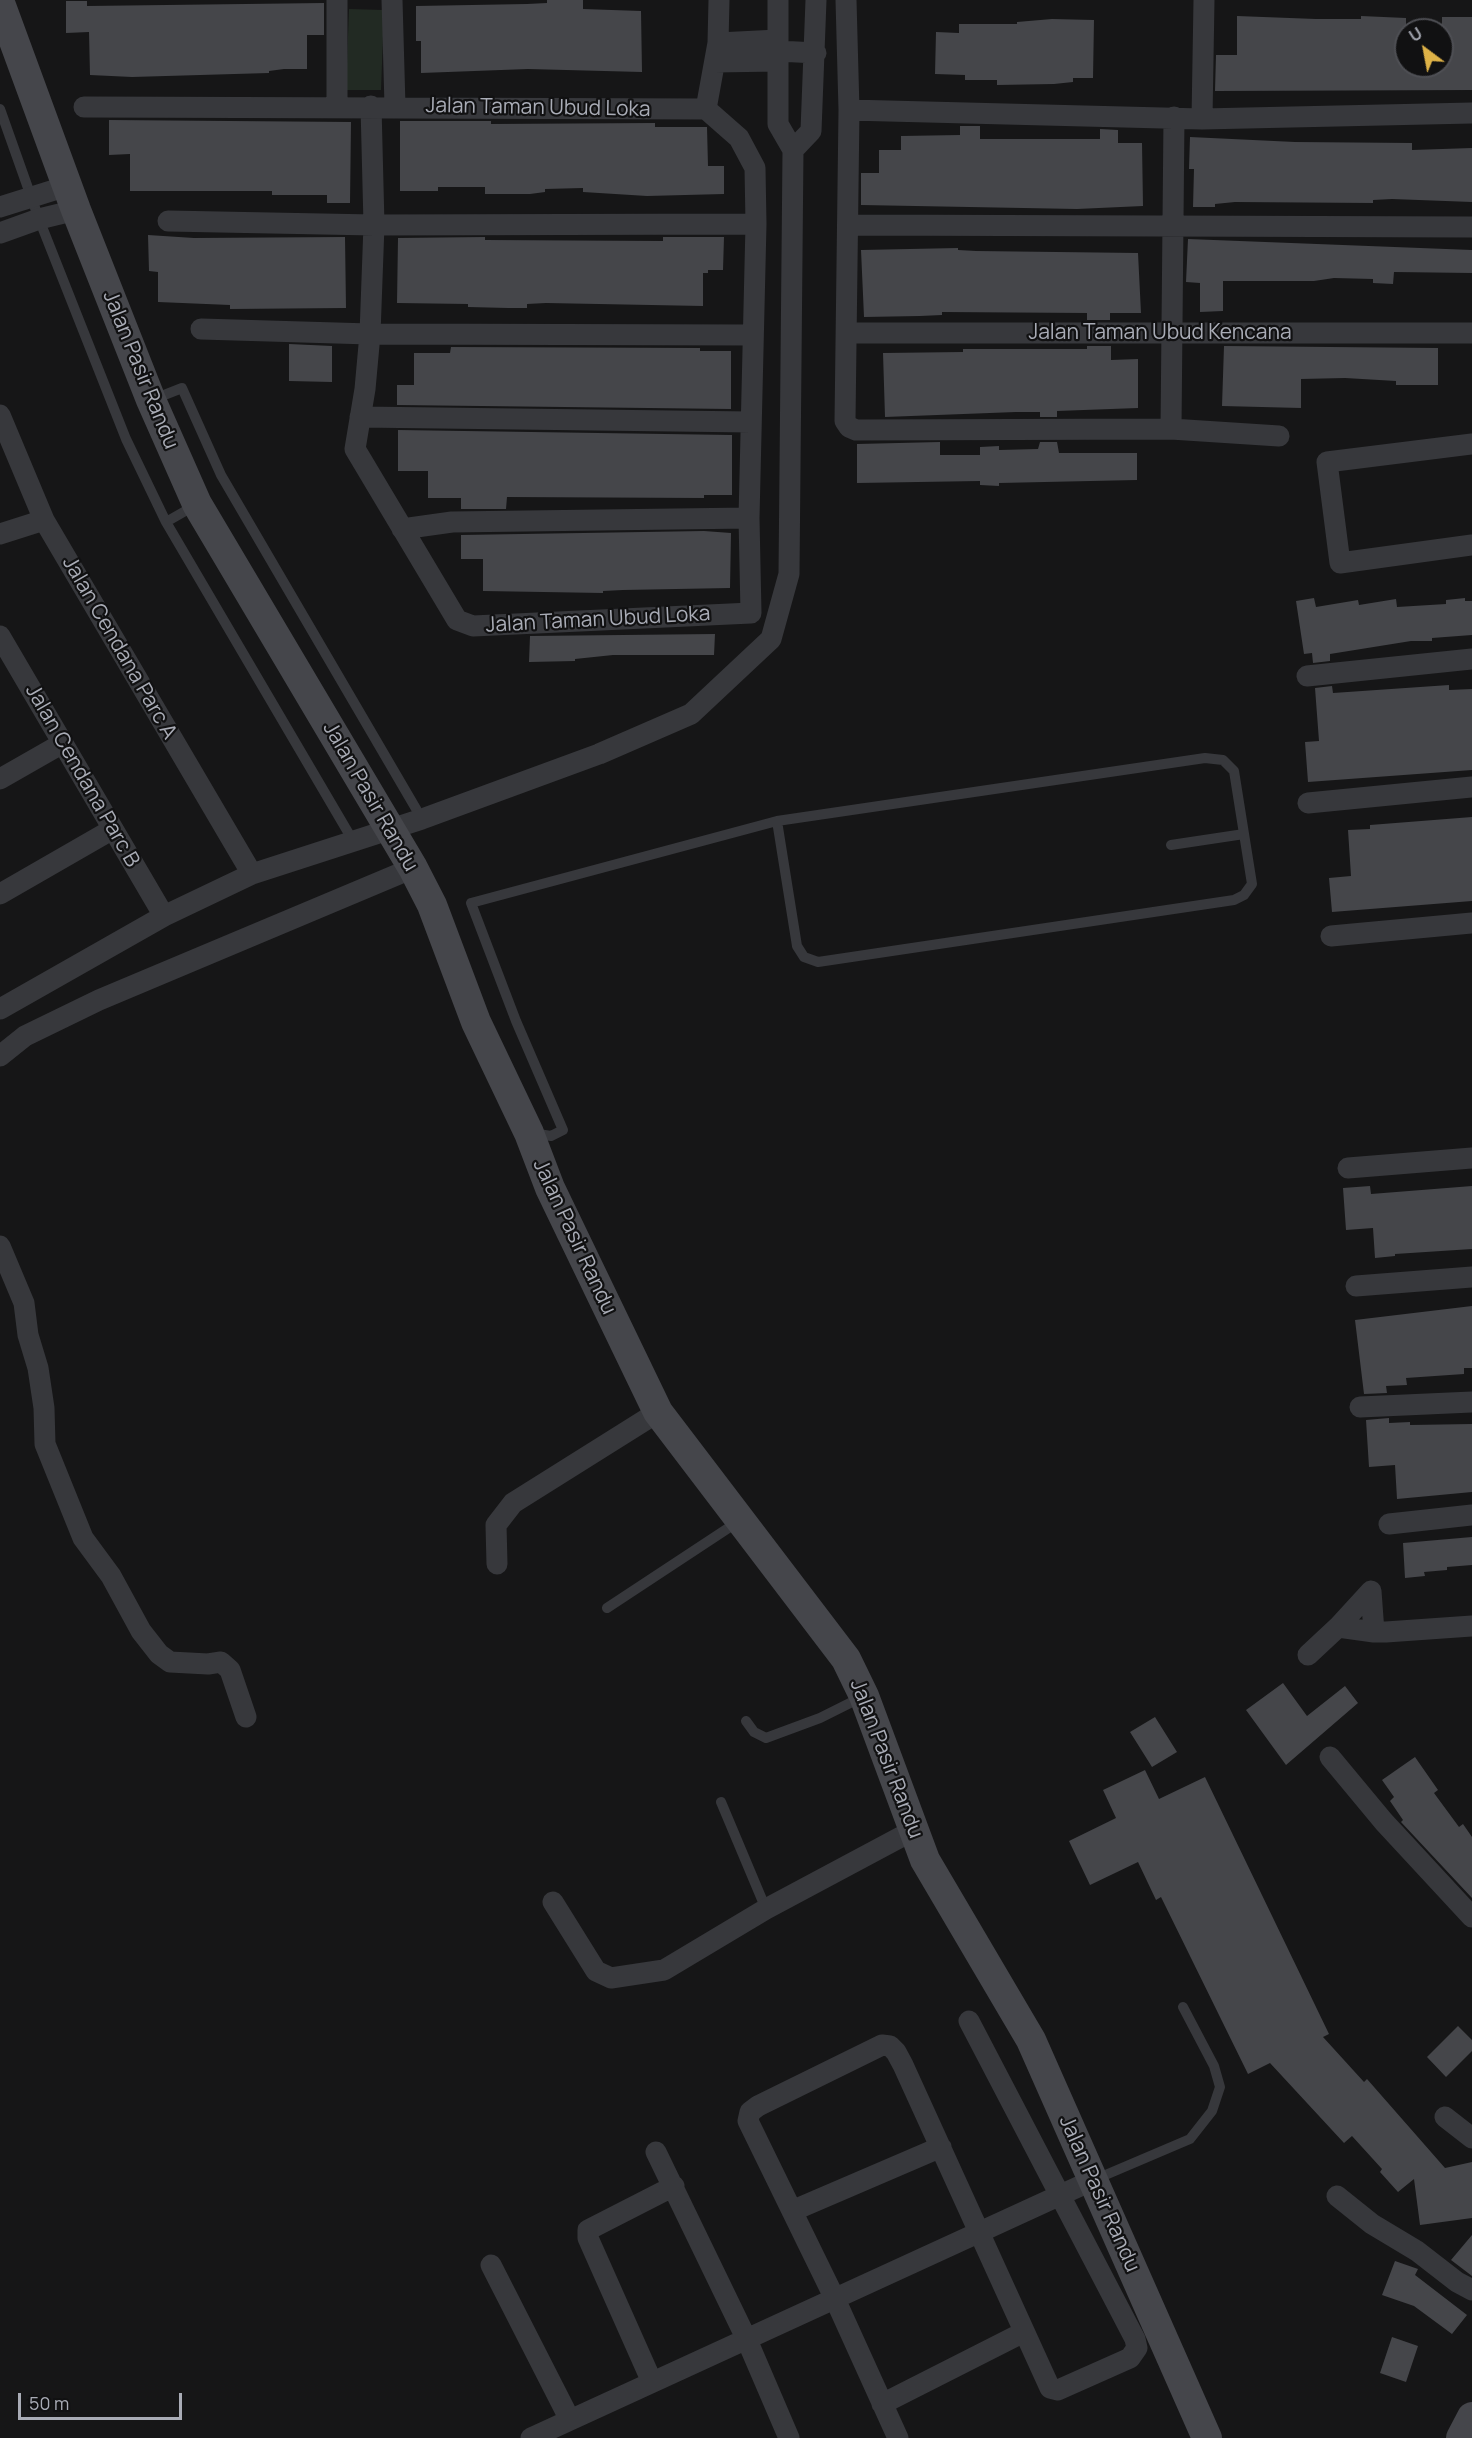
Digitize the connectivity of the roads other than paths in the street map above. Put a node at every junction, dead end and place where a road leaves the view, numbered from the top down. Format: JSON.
{"nodes":[{"id":1,"x":337,"y":0,"type":"edge"},
{"id":2,"x":392,"y":0,"type":"edge"},
{"id":3,"x":719,"y":0,"type":"edge"},
{"id":4,"x":778,"y":0,"type":"edge"},
{"id":5,"x":816,"y":0,"type":"edge"},
{"id":6,"x":846,"y":0,"type":"edge"},
{"id":7,"x":1204,"y":0,"type":"edge"},
{"id":8,"x":0,"y":3,"type":"edge"},
{"id":9,"x":778,"y":51,"type":"junction"},
{"id":10,"x":716,"y":53,"type":"junction"},
{"id":11,"x":816,"y":53,"type":"junction"},
{"id":12,"x":337,"y":106,"type":"junction"},
{"id":13,"x":371,"y":106,"type":"junction"},
{"id":14,"x":394,"y":106,"type":"junction"},
{"id":15,"x":84,"y":107,"type":"dead end"},
{"id":16,"x":0,"y":109,"type":"edge"},
{"id":17,"x":706,"y":109,"type":"junction"},
{"id":18,"x":849,"y":110,"type":"junction"},
{"id":19,"x":1472,"y":113,"type":"edge"},
{"id":20,"x":1174,"y":117,"type":"junction"},
{"id":21,"x":1202,"y":119,"type":"junction"},
{"id":22,"x":793,"y":150,"type":"junction"},
{"id":23,"x":32,"y":196,"type":"junction"},
{"id":24,"x":71,"y":198,"type":"junction"},
{"id":25,"x":0,"y":207,"type":"edge"},
{"id":26,"x":39,"y":219,"type":"junction"},
{"id":27,"x":168,"y":221,"type":"dead end"},
{"id":28,"x":756,"y":224,"type":"junction"},
{"id":29,"x":374,"y":225,"type":"junction"},
{"id":30,"x":848,"y":225,"type":"junction"},
{"id":31,"x":1175,"y":227,"type":"junction"},
{"id":32,"x":1472,"y":227,"type":"edge"},
{"id":33,"x":0,"y":233,"type":"edge"},
{"id":34,"x":201,"y":329,"type":"dead end"},
{"id":35,"x":848,"y":333,"type":"junction"},
{"id":36,"x":1472,"y":333,"type":"edge"},
{"id":37,"x":370,"y":334,"type":"junction"},
{"id":38,"x":1172,"y":334,"type":"junction"},
{"id":39,"x":753,"y":335,"type":"junction"},
{"id":40,"x":151,"y":400,"type":"junction"},
{"id":41,"x":0,"y":415,"type":"edge"},
{"id":42,"x":360,"y":417,"type":"junction"},
{"id":43,"x":751,"y":422,"type":"junction"},
{"id":44,"x":1171,"y":429,"type":"junction"},
{"id":45,"x":1279,"y":436,"type":"dead end"},
{"id":46,"x":1472,"y":444,"type":"edge"},
{"id":47,"x":197,"y":504,"type":"junction"},
{"id":48,"x":749,"y":518,"type":"junction"},
{"id":49,"x":44,"y":520,"type":"junction"},
{"id":50,"x":166,"y":522,"type":"junction"},
{"id":51,"x":402,"y":529,"type":"junction"},
{"id":52,"x":0,"y":534,"type":"edge"},
{"id":53,"x":1472,"y":545,"type":"edge"},
{"id":54,"x":3,"y":650,"type":"edge"},
{"id":55,"x":1472,"y":660,"type":"edge"},
{"id":56,"x":1307,"y":676,"type":"dead end"},
{"id":57,"x":63,"y":743,"type":"junction"},
{"id":58,"x":0,"y":780,"type":"edge"},
{"id":59,"x":1472,"y":787,"type":"edge"},
{"id":60,"x":1308,"y":803,"type":"dead end"},
{"id":61,"x":422,"y":819,"type":"junction"},
{"id":62,"x":777,"y":821,"type":"junction"},
{"id":63,"x":113,"y":829,"type":"junction"},
{"id":64,"x":390,"y":829,"type":"junction"},
{"id":65,"x":1244,"y":834,"type":"junction"},
{"id":66,"x":352,"y":839,"type":"junction"},
{"id":67,"x":1172,"y":845,"type":"dead end"},
{"id":68,"x":413,"y":868,"type":"junction"},
{"id":69,"x":252,"y":874,"type":"junction"},
{"id":70,"x":0,"y":894,"type":"edge"},
{"id":71,"x":164,"y":916,"type":"junction"},
{"id":72,"x":1472,"y":922,"type":"edge"},
{"id":73,"x":1331,"y":936,"type":"dead end"},
{"id":74,"x":0,"y":1009,"type":"edge"},
{"id":75,"x":0,"y":1056,"type":"edge"},
{"id":76,"x":529,"y":1133,"type":"junction"},
{"id":77,"x":1472,"y":1158,"type":"edge"},
{"id":78,"x":1348,"y":1168,"type":"dead end"},
{"id":79,"x":0,"y":1246,"type":"edge"},
{"id":80,"x":1472,"y":1277,"type":"edge"},
{"id":81,"x":1356,"y":1286,"type":"dead end"},
{"id":82,"x":1472,"y":1402,"type":"edge"},
{"id":83,"x":1360,"y":1407,"type":"dead end"},
{"id":84,"x":658,"y":1412,"type":"junction"},
{"id":85,"x":1472,"y":1515,"type":"edge"},
{"id":86,"x":739,"y":1521,"type":"junction"},
{"id":87,"x":1389,"y":1524,"type":"dead end"},
{"id":88,"x":497,"y":1564,"type":"dead end"},
{"id":89,"x":607,"y":1608,"type":"dead end"},
{"id":90,"x":1472,"y":1626,"type":"edge"},
{"id":91,"x":1338,"y":1627,"type":"junction"},
{"id":92,"x":1374,"y":1632,"type":"junction"},
{"id":93,"x":1308,"y":1654,"type":"dead end"},
{"id":94,"x":864,"y":1696,"type":"junction"},
{"id":95,"x":246,"y":1717,"type":"dead end"},
{"id":96,"x":746,"y":1721,"type":"dead end"},
{"id":97,"x":1330,"y":1757,"type":"dead end"},
{"id":98,"x":721,"y":1802,"type":"dead end"},
{"id":99,"x":912,"y":1831,"type":"junction"},
{"id":100,"x":553,"y":1902,"type":"dead end"},
{"id":101,"x":766,"y":1909,"type":"junction"},
{"id":102,"x":1472,"y":1917,"type":"edge"},
{"id":103,"x":1183,"y":2007,"type":"dead end"},
{"id":104,"x":969,"y":2021,"type":"dead end"},
{"id":105,"x":1445,"y":2117,"type":"dead end"},
{"id":106,"x":1472,"y":2138,"type":"edge"},
{"id":107,"x":941,"y":2147,"type":"junction"},
{"id":108,"x":656,"y":2152,"type":"dead end"},
{"id":109,"x":1091,"y":2181,"type":"junction"},
{"id":110,"x":674,"y":2186,"type":"junction"},
{"id":111,"x":1059,"y":2196,"type":"junction"},
{"id":112,"x":1337,"y":2196,"type":"dead end"},
{"id":113,"x":792,"y":2211,"type":"junction"},
{"id":114,"x":980,"y":2232,"type":"junction"},
{"id":115,"x":490,"y":2265,"type":"dead end"},
{"id":116,"x":1472,"y":2290,"type":"edge"},
{"id":117,"x":835,"y":2299,"type":"junction"},
{"id":118,"x":1024,"y":2332,"type":"junction"},
{"id":119,"x":747,"y":2340,"type":"junction"},
{"id":120,"x":652,"y":2382,"type":"junction"},
{"id":121,"x":882,"y":2403,"type":"junction"},
{"id":122,"x":1472,"y":2417,"type":"edge"},
{"id":123,"x":570,"y":2420,"type":"junction"},
{"id":124,"x":785,"y":2437,"type":"edge"},
{"id":125,"x":531,"y":2438,"type":"edge"},
{"id":126,"x":898,"y":2438,"type":"edge"},
{"id":127,"x":1207,"y":2438,"type":"edge"},
{"id":128,"x":1461,"y":2438,"type":"edge"}],
"edges":[{"from":1,"to":12,"type":"street"},
{"from":2,"to":14,"type":"street"},
{"from":3,"to":10,"type":"street"},
{"from":4,"to":9,"type":"street"},
{"from":5,"to":11,"type":"street"},
{"from":6,"to":18,"type":"street"},
{"from":7,"to":21,"type":"street"},
{"from":8,"to":24,"type":"main road","name":"Jalan Pasir Randu"},
{"from":9,"to":10,"type":"street"},
{"from":9,"to":11,"type":"street"},
{"from":9,"to":22,"type":"street"},
{"from":10,"to":17,"type":"street"},
{"from":11,"to":22,"type":"street"},
{"from":12,"to":13,"type":"street","name":"Jalan Taman Ubud Loka"},
{"from":12,"to":15,"type":"street","name":"Jalan Taman Ubud Loka"},
{"from":13,"to":14,"type":"street","name":"Jalan Taman Ubud Loka"},
{"from":13,"to":29,"type":"street","name":"Jalan Taman Ubud Loka"},
{"from":14,"to":17,"type":"street","name":"Jalan Taman Ubud Loka"},
{"from":16,"to":23,"type":"lane"},
{"from":17,"to":28,"type":"street","name":"Jalan Taman Ubud Loka"},
{"from":18,"to":20,"type":"street"},
{"from":18,"to":30,"type":"street"},
{"from":19,"to":21,"type":"street"},
{"from":20,"to":21,"type":"street"},
{"from":20,"to":31,"type":"street"},
{"from":22,"to":61,"type":"street"},
{"from":23,"to":24,"type":"street"},
{"from":23,"to":25,"type":"street"},
{"from":23,"to":26,"type":"lane"},
{"from":24,"to":26,"type":"street"},
{"from":24,"to":40,"type":"main road","name":"Jalan Pasir Randu"},
{"from":26,"to":33,"type":"street"},
{"from":26,"to":50,"type":"lane"},
{"from":27,"to":29,"type":"street"},
{"from":28,"to":29,"type":"street"},
{"from":28,"to":39,"type":"street","name":"Jalan Taman Ubud Loka"},
{"from":29,"to":37,"type":"street","name":"Jalan Taman Ubud Loka"},
{"from":30,"to":31,"type":"street"},
{"from":30,"to":35,"type":"street"},
{"from":31,"to":32,"type":"street"},
{"from":31,"to":38,"type":"street"},
{"from":34,"to":37,"type":"street"},
{"from":35,"to":38,"type":"street","name":"Jalan Taman Ubud Kencana"},
{"from":35,"to":44,"type":"street"},
{"from":36,"to":38,"type":"street","name":"Jalan Taman Ubud Kencana"},
{"from":37,"to":39,"type":"street"},
{"from":37,"to":42,"type":"street","name":"Jalan Taman Ubud Loka"},
{"from":38,"to":44,"type":"street"},
{"from":39,"to":43,"type":"street","name":"Jalan Taman Ubud Loka"},
{"from":40,"to":47,"type":"main road","name":"Jalan Pasir Randu"},
{"from":40,"to":61,"type":"lane"},
{"from":41,"to":49,"type":"street","name":"Jalan Cendana Parc A"},
{"from":42,"to":43,"type":"street"},
{"from":42,"to":51,"type":"street","name":"Jalan Taman Ubud Loka"},
{"from":43,"to":48,"type":"street","name":"Jalan Taman Ubud Loka"},
{"from":44,"to":45,"type":"street"},
{"from":46,"to":53,"type":"street"},
{"from":47,"to":50,"type":"lane"},
{"from":47,"to":64,"type":"main road","name":"Jalan Pasir Randu"},
{"from":48,"to":51,"type":"street"},
{"from":48,"to":51,"type":"street","name":"Jalan Taman Ubud Loka"},
{"from":49,"to":52,"type":"street"},
{"from":49,"to":69,"type":"street","name":"Jalan Cendana Parc A"},
{"from":50,"to":66,"type":"lane"},
{"from":54,"to":57,"type":"street","name":"Jalan Cendana Parc B"},
{"from":55,"to":56,"type":"street"},
{"from":57,"to":58,"type":"street"},
{"from":57,"to":63,"type":"street","name":"Jalan Cendana Parc B"},
{"from":59,"to":60,"type":"street"},
{"from":61,"to":64,"type":"street"},
{"from":62,"to":65,"type":"lane"},
{"from":62,"to":65,"type":"lane"},
{"from":62,"to":76,"type":"lane"},
{"from":63,"to":70,"type":"street"},
{"from":63,"to":71,"type":"street","name":"Jalan Cendana Parc B"},
{"from":64,"to":66,"type":"street"},
{"from":64,"to":68,"type":"main road","name":"Jalan Pasir Randu"},
{"from":65,"to":67,"type":"lane"},
{"from":66,"to":69,"type":"street"},
{"from":68,"to":75,"type":"street"},
{"from":68,"to":76,"type":"main road","name":"Jalan Pasir Randu"},
{"from":69,"to":71,"type":"street"},
{"from":71,"to":74,"type":"street"},
{"from":72,"to":73,"type":"street"},
{"from":76,"to":84,"type":"main road","name":"Jalan Pasir Randu"},
{"from":77,"to":78,"type":"street"},
{"from":79,"to":95,"type":"street"},
{"from":80,"to":81,"type":"street"},
{"from":82,"to":83,"type":"street"},
{"from":84,"to":86,"type":"main road","name":"Jalan Pasir Randu"},
{"from":84,"to":88,"type":"street"},
{"from":85,"to":87,"type":"street"},
{"from":86,"to":89,"type":"lane"},
{"from":86,"to":94,"type":"main road","name":"Jalan Pasir Randu"},
{"from":90,"to":92,"type":"street"},
{"from":91,"to":92,"type":"street"},
{"from":91,"to":92,"type":"street"},
{"from":91,"to":93,"type":"street"},
{"from":94,"to":96,"type":"lane"},
{"from":94,"to":99,"type":"main road","name":"Jalan Pasir Randu"},
{"from":97,"to":102,"type":"street"},
{"from":98,"to":101,"type":"lane"},
{"from":99,"to":101,"type":"street"},
{"from":99,"to":109,"type":"main road","name":"Jalan Pasir Randu"},
{"from":100,"to":101,"type":"street"},
{"from":103,"to":109,"type":"lane"},
{"from":104,"to":111,"type":"street"},
{"from":105,"to":106,"type":"street"},
{"from":107,"to":113,"type":"street"},
{"from":107,"to":113,"type":"street"},
{"from":107,"to":114,"type":"street"},
{"from":108,"to":110,"type":"street"},
{"from":109,"to":111,"type":"street"},
{"from":109,"to":127,"type":"main road","name":"Jalan Pasir Randu"},
{"from":110,"to":119,"type":"street"},
{"from":110,"to":120,"type":"street"},
{"from":111,"to":114,"type":"street"},
{"from":111,"to":118,"type":"street"},
{"from":112,"to":116,"type":"street"},
{"from":113,"to":117,"type":"street"},
{"from":114,"to":117,"type":"street"},
{"from":114,"to":118,"type":"street"},
{"from":115,"to":123,"type":"street"},
{"from":117,"to":119,"type":"street"},
{"from":117,"to":121,"type":"street"},
{"from":118,"to":121,"type":"street"},
{"from":119,"to":120,"type":"street"},
{"from":119,"to":124,"type":"street"},
{"from":120,"to":123,"type":"street"},
{"from":121,"to":126,"type":"street"},
{"from":122,"to":128,"type":"main road"},
{"from":123,"to":125,"type":"street"}]}
